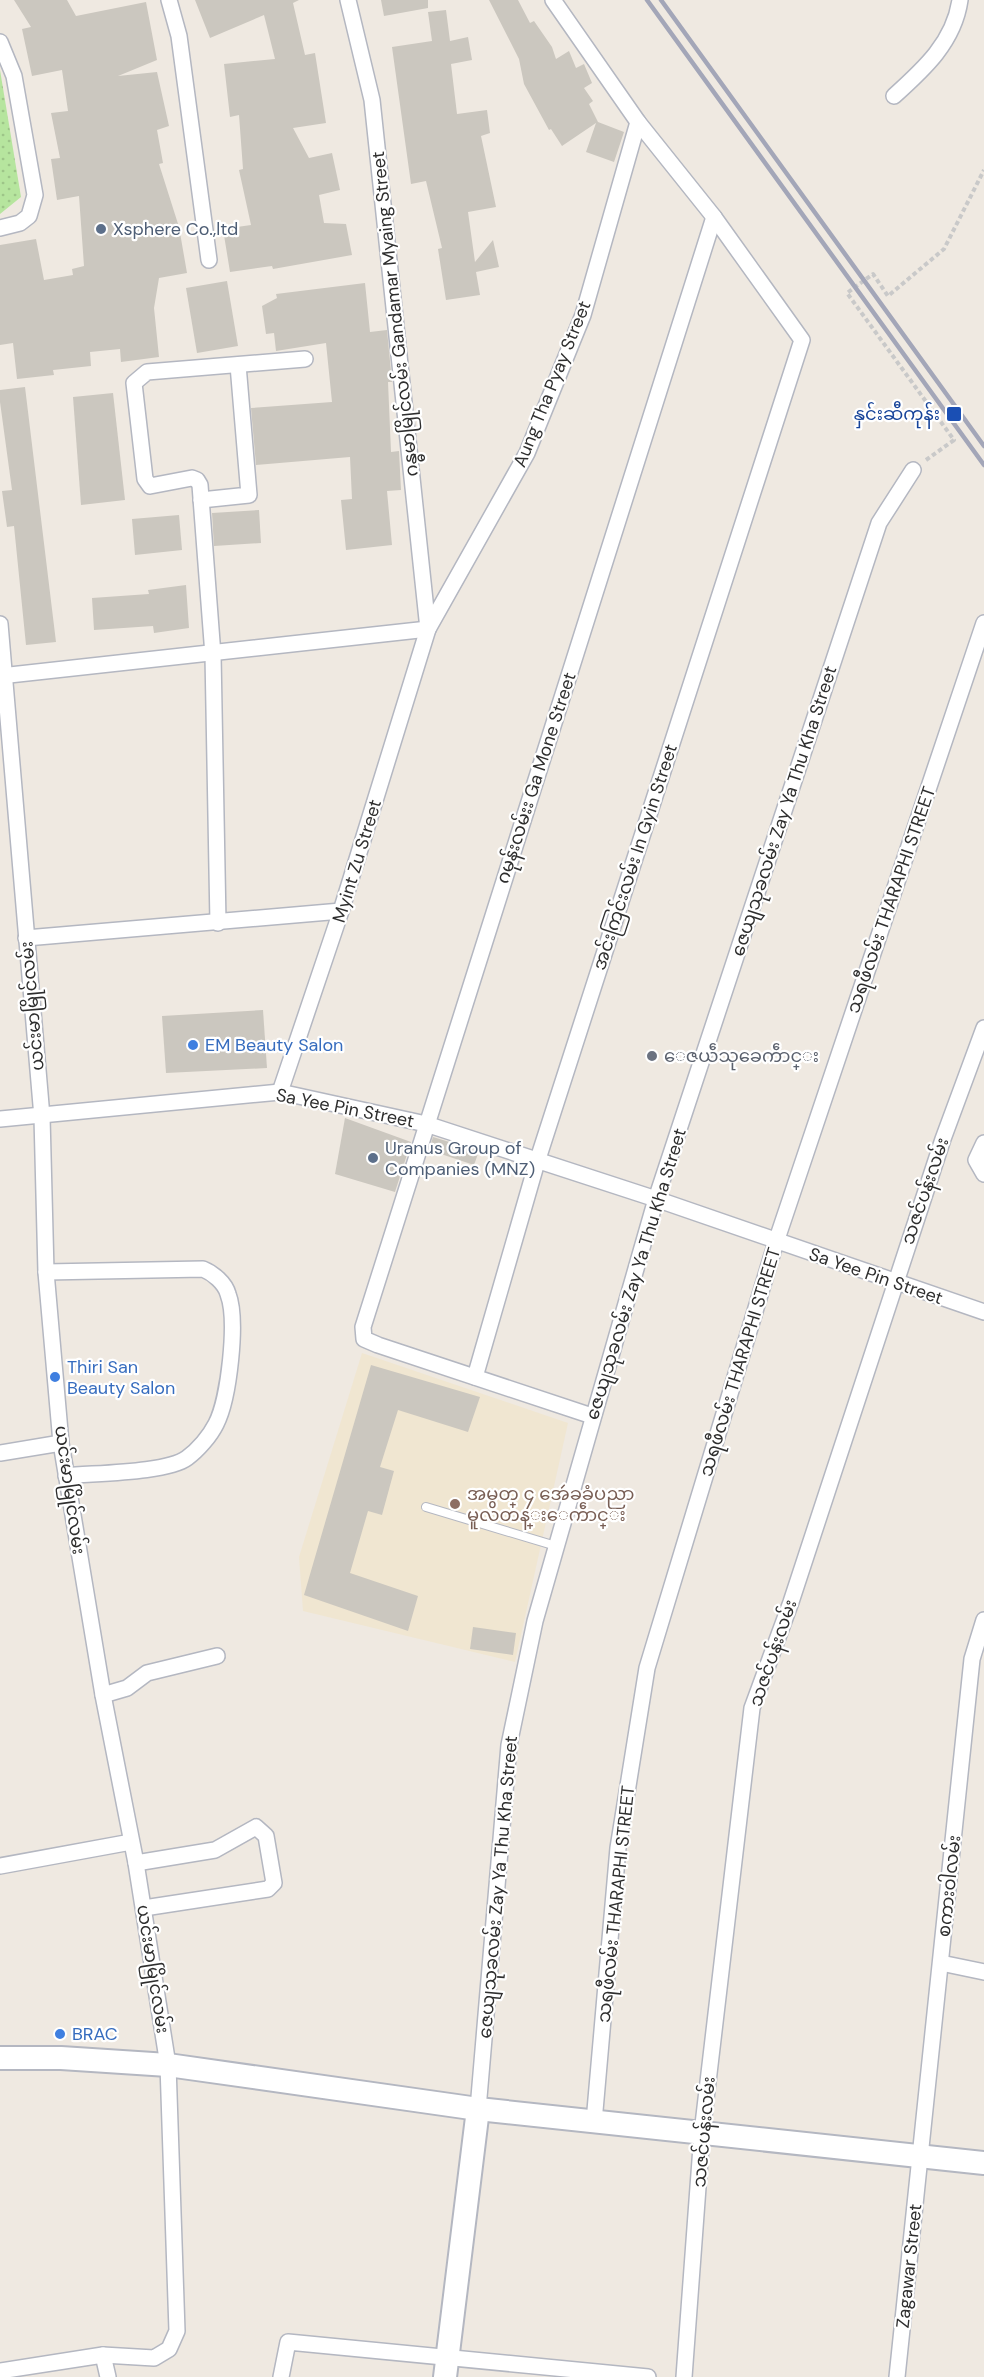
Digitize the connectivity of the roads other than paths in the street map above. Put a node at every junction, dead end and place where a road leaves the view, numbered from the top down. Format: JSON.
{"nodes":[{"id":1,"x":169,"y":0,"type":"edge"},
{"id":2,"x":348,"y":0,"type":"edge"},
{"id":3,"x":553,"y":0,"type":"edge"},
{"id":4,"x":960,"y":0,"type":"edge"},
{"id":5,"x":0,"y":42,"type":"edge"},
{"id":6,"x":894,"y":96,"type":"dead end"},
{"id":7,"x":638,"y":122,"type":"junction"},
{"id":8,"x":714,"y":217,"type":"junction"},
{"id":9,"x":0,"y":228,"type":"edge"},
{"id":10,"x":208,"y":260,"type":"dead end"},
{"id":11,"x":305,"y":359,"type":"dead end"},
{"id":12,"x":238,"y":364,"type":"junction"},
{"id":13,"x":914,"y":470,"type":"road end"},
{"id":14,"x":201,"y":500,"type":"junction"},
{"id":15,"x":984,"y":623,"type":"edge"},
{"id":16,"x":0,"y":624,"type":"edge"},
{"id":17,"x":428,"y":629,"type":"junction"},
{"id":18,"x":213,"y":655,"type":"junction"},
{"id":19,"x":2,"y":676,"type":"edge"},
{"id":20,"x":341,"y":911,"type":"junction"},
{"id":21,"x":218,"y":923,"type":"junction"},
{"id":22,"x":26,"y":938,"type":"junction"},
{"id":23,"x":984,"y":1028,"type":"edge"},
{"id":24,"x":280,"y":1092,"type":"junction"},
{"id":25,"x":42,"y":1117,"type":"junction"},
{"id":26,"x":0,"y":1119,"type":"edge"},
{"id":27,"x":426,"y":1124,"type":"junction"},
{"id":28,"x":984,"y":1143,"type":"edge"},
{"id":29,"x":537,"y":1162,"type":"junction"},
{"id":30,"x":984,"y":1174,"type":"edge"},
{"id":31,"x":656,"y":1199,"type":"junction"},
{"id":32,"x":776,"y":1242,"type":"junction"},
{"id":33,"x":46,"y":1272,"type":"junction"},
{"id":34,"x":894,"y":1283,"type":"junction"},
{"id":35,"x":984,"y":1312,"type":"edge"},
{"id":36,"x":475,"y":1377,"type":"junction"},
{"id":37,"x":592,"y":1416,"type":"junction"},
{"id":38,"x":62,"y":1443,"type":"junction"},
{"id":39,"x":0,"y":1453,"type":"edge"},
{"id":40,"x":66,"y":1476,"type":"junction"},
{"id":41,"x":426,"y":1508,"type":"dead end"},
{"id":42,"x":556,"y":1545,"type":"junction"},
{"id":43,"x":984,"y":1620,"type":"edge"},
{"id":44,"x":217,"y":1656,"type":"dead end"},
{"id":45,"x":103,"y":1695,"type":"junction"},
{"id":46,"x":131,"y":1842,"type":"junction"},
{"id":47,"x":136,"y":1863,"type":"junction"},
{"id":48,"x":0,"y":1866,"type":"edge"},
{"id":49,"x":144,"y":1908,"type":"junction"},
{"id":50,"x":941,"y":1963,"type":"junction"},
{"id":51,"x":984,"y":1972,"type":"edge"},
{"id":52,"x":0,"y":2058,"type":"edge"},
{"id":53,"x":168,"y":2065,"type":"junction"},
{"id":54,"x":478,"y":2109,"type":"junction"},
{"id":55,"x":594,"y":2122,"type":"junction"},
{"id":56,"x":702,"y":2133,"type":"junction"},
{"id":57,"x":921,"y":2154,"type":"junction"},
{"id":58,"x":984,"y":2163,"type":"edge"},
{"id":59,"x":103,"y":2355,"type":"junction"},
{"id":60,"x":446,"y":2367,"type":"edge"},
{"id":61,"x":0,"y":2371,"type":"edge"},
{"id":62,"x":24,"y":2372,"type":"edge"},
{"id":63,"x":108,"y":2377,"type":"edge"},
{"id":64,"x":281,"y":2377,"type":"edge"},
{"id":65,"x":648,"y":2377,"type":"edge"},
{"id":66,"x":684,"y":2377,"type":"edge"},
{"id":67,"x":897,"y":2377,"type":"edge"}],
"edges":[{"from":1,"to":10,"type":"street"},
{"from":2,"to":17,"type":"street","name":"ဂန္ဓမာမြိုင်လမ်း Gandamar Myaing Street"},
{"from":3,"to":7,"type":"street"},
{"from":4,"to":6,"type":"street"},
{"from":5,"to":9,"type":"street"},
{"from":7,"to":8,"type":"street"},
{"from":7,"to":17,"type":"street","name":"Aung Tha Pyay Street"},
{"from":8,"to":27,"type":"street","name":"ဂမုန်းလမ်းး Ga Mone Street"},
{"from":8,"to":29,"type":"street","name":"အင်းကြင်းလမ်း In Gyin Street"},
{"from":11,"to":12,"type":"street"},
{"from":12,"to":14,"type":"street"},
{"from":12,"to":14,"type":"street"},
{"from":13,"to":31,"type":"street","name":"ဇေယျသုခလမ်း Zay Ya Thu Kha Street"},
{"from":14,"to":18,"type":"street"},
{"from":15,"to":32,"type":"street","name":"သရဖီလမ်း THARAPHI STREET"},
{"from":16,"to":19,"type":"street","name":"ယင်းမာမြိုင်လမ်း"},
{"from":17,"to":18,"type":"street"},
{"from":17,"to":20,"type":"street","name":"Myint Zu Street"},
{"from":18,"to":19,"type":"street"},
{"from":18,"to":21,"type":"street"},
{"from":19,"to":22,"type":"street","name":"ယင်းမာမြိုင်လမ်း"},
{"from":20,"to":21,"type":"street"},
{"from":20,"to":24,"type":"street","name":"Myint Zu Street"},
{"from":21,"to":22,"type":"street"},
{"from":22,"to":25,"type":"street","name":"ယင်းမာမြိုင်လမ်း"},
{"from":23,"to":34,"type":"street","name":"သဇင်ပန်းလမ်း"},
{"from":24,"to":25,"type":"street","name":"Sa Yee Pin Street"},
{"from":24,"to":27,"type":"street","name":"Sa Yee Pin Street"},
{"from":25,"to":26,"type":"street","name":"Sa Yee Pin Street"},
{"from":25,"to":33,"type":"street","name":"ယင်းမာမြိုင်လမ်း"},
{"from":27,"to":29,"type":"street","name":"Sa Yee Pin Street"},
{"from":27,"to":36,"type":"street","name":"ဂမုန်းလမ်းး Ga Mone Street"},
{"from":28,"to":30,"type":"street"},
{"from":29,"to":31,"type":"street","name":"Sa Yee Pin Street"},
{"from":29,"to":36,"type":"street","name":"အင်းကြင်းလမ်း In Gyin Street"},
{"from":31,"to":32,"type":"street","name":"Sa Yee Pin Street"},
{"from":31,"to":37,"type":"street","name":"ဇေယျသုခလမ်း Zay Ya Thu Kha Street"},
{"from":32,"to":34,"type":"street","name":"Sa Yee Pin Street"},
{"from":32,"to":55,"type":"street","name":"သရဖီလမ်း THARAPHI STREET"},
{"from":33,"to":38,"type":"street","name":"ယင်းမာမြိုင်လမ်း"},
{"from":33,"to":40,"type":"street"},
{"from":34,"to":35,"type":"street","name":"Sa Yee Pin Street"},
{"from":34,"to":56,"type":"street","name":"သဇင်ပန်းလမ်း"},
{"from":36,"to":37,"type":"street"},
{"from":37,"to":42,"type":"street","name":"ဇေယျသုခလမ်း Zay Ya Thu Kha Street"},
{"from":38,"to":39,"type":"street"},
{"from":38,"to":40,"type":"street","name":"ယင်းမာမြိုင်လမ်း"},
{"from":40,"to":45,"type":"street","name":"ယင်းမာမြိုင်လမ်း"},
{"from":41,"to":42,"type":"lane"},
{"from":42,"to":54,"type":"street","name":"ဇေယျသုခလမ်း Zay Ya Thu Kha Street"},
{"from":43,"to":50,"type":"street","name":"စကားဝါလမ်း"},
{"from":44,"to":45,"type":"street"},
{"from":45,"to":46,"type":"street","name":"ယင်းမာမြိုင်လမ်း"},
{"from":46,"to":47,"type":"street","name":"ယင်းမာမြိုင်လမ်း"},
{"from":46,"to":48,"type":"street"},
{"from":47,"to":49,"type":"street","name":"ယင်းမာမြိုင်လမ်း"},
{"from":47,"to":49,"type":"street"},
{"from":49,"to":53,"type":"street","name":"ယင်းမာမြိုင်လမ်း"},
{"from":50,"to":51,"type":"street"},
{"from":50,"to":57,"type":"street","name":"စကားဝါလမ်း"},
{"from":52,"to":53,"type":"street"},
{"from":53,"to":54,"type":"street"},
{"from":53,"to":59,"type":"street","name":"ယင်းမာမြိုင်လမ်း"},
{"from":54,"to":55,"type":"street"},
{"from":54,"to":60,"type":"street"},
{"from":55,"to":56,"type":"street"},
{"from":56,"to":57,"type":"street"},
{"from":56,"to":66,"type":"street","name":"သဇင်ပန်းလမ်း"},
{"from":57,"to":58,"type":"street"},
{"from":57,"to":67,"type":"street","name":"Zagawar Street"},
{"from":59,"to":62,"type":"street"},
{"from":59,"to":63,"type":"street"},
{"from":60,"to":64,"type":"street"},
{"from":60,"to":65,"type":"street"},
{"from":61,"to":62,"type":"street"}]}
